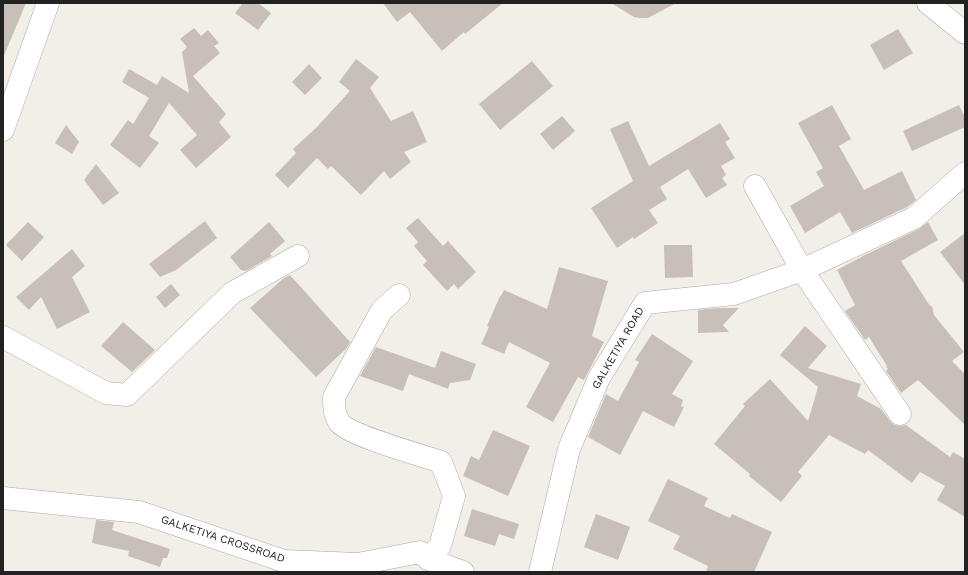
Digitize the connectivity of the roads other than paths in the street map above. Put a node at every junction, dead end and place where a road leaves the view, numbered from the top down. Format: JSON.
{"nodes":[{"id":1,"x":48,"y":3,"type":"edge"},
{"id":2,"x":928,"y":3,"type":"edge"},
{"id":3,"x":941,"y":3,"type":"edge"},
{"id":4,"x":965,"y":25,"type":"edge"},
{"id":5,"x":965,"y":33,"type":"edge"},
{"id":6,"x":3,"y":130,"type":"edge"},
{"id":7,"x":965,"y":173,"type":"edge"},
{"id":8,"x":755,"y":186,"type":"dead end"},
{"id":9,"x":298,"y":256,"type":"dead end"},
{"id":10,"x":802,"y":270,"type":"junction"},
{"id":11,"x":399,"y":295,"type":"dead end"},
{"id":12,"x":3,"y":338,"type":"edge"},
{"id":13,"x":900,"y":414,"type":"dead end"},
{"id":14,"x":3,"y":498,"type":"edge"},
{"id":15,"x":428,"y":559,"type":"junction"},
{"id":16,"x":463,"y":572,"type":"edge"},
{"id":17,"x":540,"y":572,"type":"edge"}],
"edges":[{"from":1,"to":6,"type":"street"},
{"from":2,"to":5,"type":"street"},
{"from":3,"to":4,"type":"street"},
{"from":7,"to":10,"type":"street","name":"GALKETIYA ROAD"},
{"from":8,"to":10,"type":"street"},
{"from":9,"to":12,"type":"street"},
{"from":10,"to":13,"type":"street"},
{"from":10,"to":17,"type":"street","name":"GALKETIYA ROAD"},
{"from":11,"to":15,"type":"street"},
{"from":14,"to":15,"type":"street","name":"GALKETIYA CROSSROAD"},
{"from":15,"to":16,"type":"street","name":"GALKETIYA CROSSROAD"}]}
